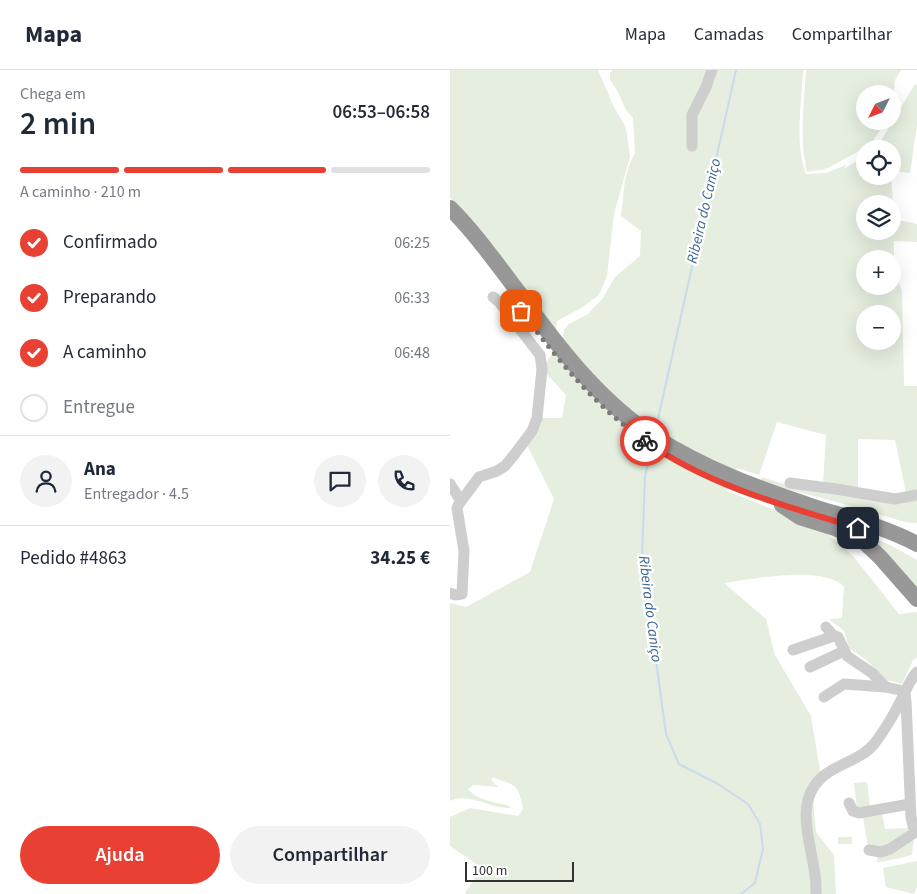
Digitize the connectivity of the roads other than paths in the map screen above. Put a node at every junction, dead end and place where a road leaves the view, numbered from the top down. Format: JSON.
{"nodes":[{"id":1,"x":712,"y":70,"type":"edge"},
{"id":2,"x":692,"y":146,"type":"dead end"},
{"id":3,"x":450,"y":208,"type":"edge"},
{"id":4,"x":450,"y":221,"type":"edge"},
{"id":5,"x":493,"y":297,"type":"dead end"},
{"id":6,"x":552,"y":345,"type":"junction"},
{"id":7,"x":790,"y":483,"type":"dead end"},
{"id":8,"x":450,"y":484,"type":"edge"},
{"id":9,"x":755,"y":492,"type":"junction"},
{"id":10,"x":917,"y":495,"type":"edge"},
{"id":11,"x":461,"y":501,"type":"junction"},
{"id":12,"x":782,"y":505,"type":"junction"},
{"id":13,"x":816,"y":507,"type":"junction"},
{"id":14,"x":917,"y":530,"type":"edge"},
{"id":15,"x":917,"y":544,"type":"edge"},
{"id":16,"x":917,"y":554,"type":"edge"},
{"id":17,"x":450,"y":593,"type":"edge"},
{"id":18,"x":917,"y":600,"type":"edge"},
{"id":19,"x":793,"y":650,"type":"dead end"},
{"id":20,"x":844,"y":651,"type":"junction"},
{"id":21,"x":810,"y":668,"type":"dead end"},
{"id":22,"x":917,"y":672,"type":"edge"},
{"id":23,"x":913,"y":685,"type":"edge"},
{"id":24,"x":886,"y":687,"type":"junction"},
{"id":25,"x":905,"y":694,"type":"junction"},
{"id":26,"x":824,"y":696,"type":"dead end"},
{"id":27,"x":849,"y":803,"type":"dead end"},
{"id":28,"x":910,"y":804,"type":"junction"},
{"id":29,"x":915,"y":832,"type":"edge"},
{"id":30,"x":869,"y":850,"type":"dead end"},
{"id":31,"x":816,"y":894,"type":"edge"}],
"edges":[{"from":1,"to":2,"type":"street"},
{"from":3,"to":6,"type":"highway"},
{"from":4,"to":6,"type":"highway"},
{"from":5,"to":11,"type":"street"},
{"from":6,"to":9,"type":"highway"},
{"from":7,"to":10,"type":"street"},
{"from":8,"to":11,"type":"street"},
{"from":9,"to":12,"type":"highway"},
{"from":9,"to":13,"type":"highway"},
{"from":11,"to":17,"type":"street"},
{"from":12,"to":16,"type":"highway"},
{"from":12,"to":18,"type":"highway"},
{"from":13,"to":14,"type":"highway"},
{"from":13,"to":15,"type":"highway"},
{"from":19,"to":20,"type":"street"},
{"from":20,"to":21,"type":"street"},
{"from":20,"to":24,"type":"street"},
{"from":22,"to":23,"type":"street"},
{"from":23,"to":25,"type":"street"},
{"from":24,"to":25,"type":"street"},
{"from":24,"to":26,"type":"street"},
{"from":25,"to":28,"type":"street"},
{"from":25,"to":31,"type":"street"},
{"from":27,"to":28,"type":"street"},
{"from":28,"to":29,"type":"street"},
{"from":29,"to":30,"type":"street"}]}
